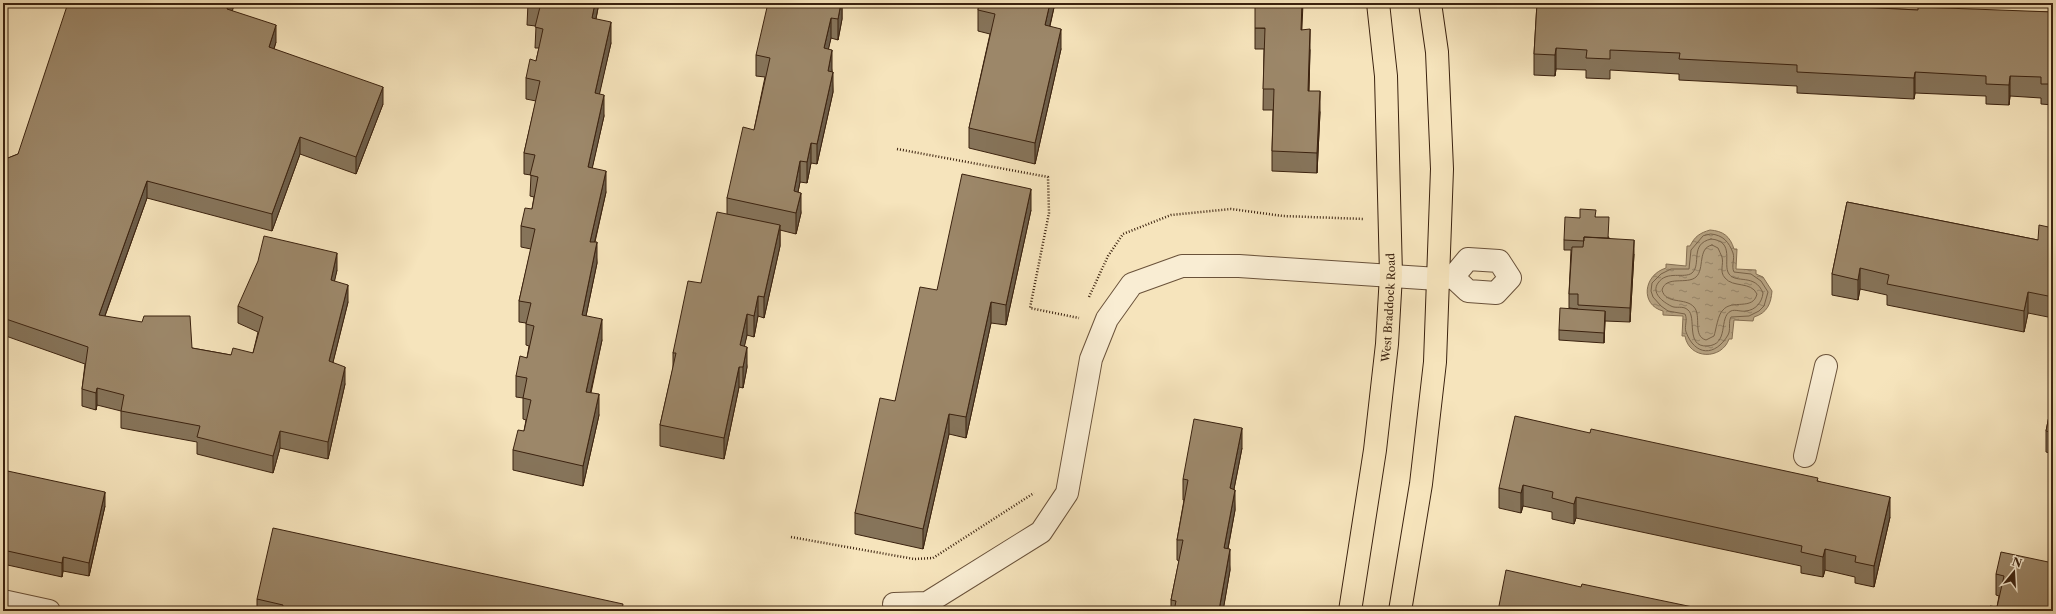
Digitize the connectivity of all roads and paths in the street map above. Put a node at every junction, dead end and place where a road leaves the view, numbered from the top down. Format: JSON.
{"nodes":[{"id":1,"x":1378,"y":3,"type":"edge"},
{"id":2,"x":1430,"y":3,"type":"edge"},
{"id":3,"x":897,"y":149,"type":"dead end"},
{"id":4,"x":1391,"y":275,"type":"junction"},
{"id":5,"x":1446,"y":278,"type":"junction"},
{"id":6,"x":1081,"y":318,"type":"dead end"},
{"id":7,"x":1826,"y":366,"type":"dead end"},
{"id":8,"x":1805,"y":456,"type":"dead end"},
{"id":9,"x":3,"y":601,"type":"edge"},
{"id":10,"x":894,"y":604,"type":"dead end"},
{"id":11,"x":49,"y":611,"type":"edge"},
{"id":12,"x":1350,"y":611,"type":"edge"},
{"id":13,"x":1400,"y":611,"type":"edge"}],
"edges":[{"from":1,"to":4,"type":"main road","name":"West Braddock Road"},
{"from":2,"to":5,"type":"main road"},
{"from":3,"to":6,"type":"path"},
{"from":4,"to":5,"type":"lane"},
{"from":4,"to":10,"type":"lane"},
{"from":4,"to":12,"type":"main road","name":"West Braddock Road"},
{"from":5,"to":5,"type":"lane"},
{"from":5,"to":13,"type":"main road"},
{"from":7,"to":8,"type":"lane"},
{"from":9,"to":11,"type":"lane"}]}
